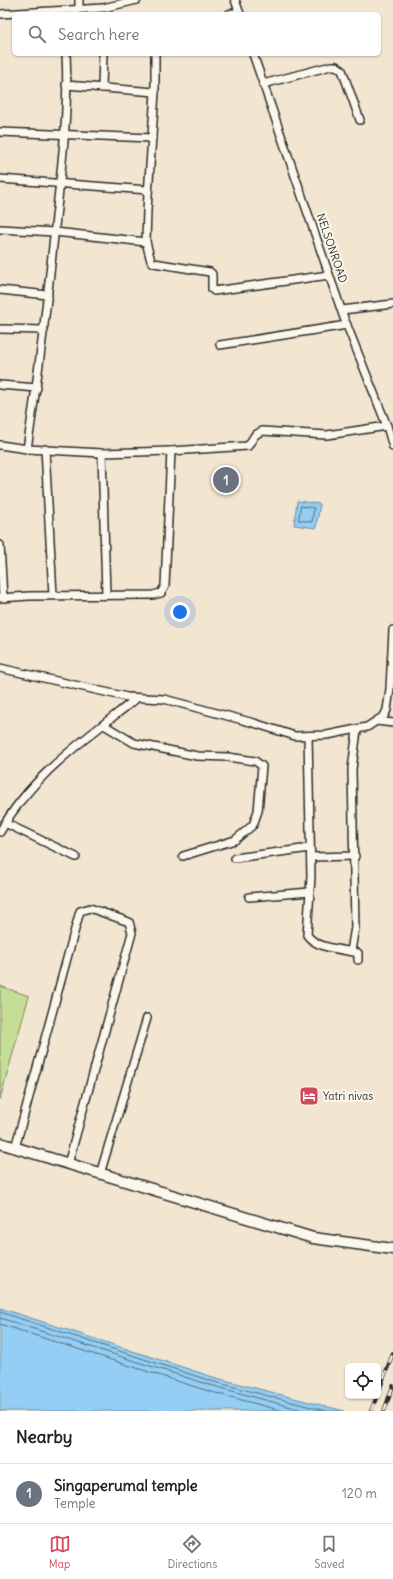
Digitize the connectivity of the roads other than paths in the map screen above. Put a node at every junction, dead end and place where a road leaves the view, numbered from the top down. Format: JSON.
{"nodes":[{"id":1,"x":79,"y":0,"type":"edge"},
{"id":2,"x":137,"y":0,"type":"edge"},
{"id":3,"x":235,"y":0,"type":"edge"},
{"id":4,"x":79,"y":9,"type":"junction"},
{"id":5,"x":65,"y":12,"type":"edge"},
{"id":6,"x":240,"y":12,"type":"edge"},
{"id":7,"x":0,"y":14,"type":"edge"},
{"id":8,"x":12,"y":14,"type":"edge"},
{"id":9,"x":66,"y":56,"type":"edge"},
{"id":10,"x":103,"y":56,"type":"edge"},
{"id":11,"x":155,"y":56,"type":"edge"},
{"id":12,"x":254,"y":56,"type":"edge"},
{"id":13,"x":263,"y":84,"type":"junction"},
{"id":14,"x":66,"y":85,"type":"junction"},
{"id":15,"x":102,"y":88,"type":"junction"},
{"id":16,"x":155,"y":92,"type":"junction"},
{"id":17,"x":360,"y":120,"type":"dead end"},
{"id":18,"x":0,"y":132,"type":"edge"},
{"id":19,"x":63,"y":135,"type":"junction"},
{"id":20,"x":152,"y":138,"type":"junction"},
{"id":21,"x":0,"y":179,"type":"edge"},
{"id":22,"x":59,"y":184,"type":"junction"},
{"id":23,"x":148,"y":190,"type":"junction"},
{"id":24,"x":0,"y":229,"type":"edge"},
{"id":25,"x":54,"y":232,"type":"junction"},
{"id":26,"x":146,"y":242,"type":"junction"},
{"id":27,"x":329,"y":275,"type":"junction"},
{"id":28,"x":0,"y":290,"type":"edge"},
{"id":29,"x":48,"y":295,"type":"junction"},
{"id":30,"x":393,"y":304,"type":"edge"},
{"id":31,"x":342,"y":310,"type":"junction"},
{"id":32,"x":347,"y":325,"type":"junction"},
{"id":33,"x":0,"y":329,"type":"edge"},
{"id":34,"x":44,"y":330,"type":"junction"},
{"id":35,"x":220,"y":345,"type":"dead end"},
{"id":36,"x":0,"y":385,"type":"edge"},
{"id":37,"x":37,"y":388,"type":"junction"},
{"id":38,"x":387,"y":426,"type":"junction"},
{"id":39,"x":0,"y":445,"type":"edge"},
{"id":40,"x":393,"y":447,"type":"edge"},
{"id":41,"x":27,"y":449,"type":"junction"},
{"id":42,"x":45,"y":449,"type":"junction"},
{"id":43,"x":171,"y":451,"type":"junction"},
{"id":44,"x":102,"y":453,"type":"junction"},
{"id":45,"x":0,"y":545,"type":"edge"},
{"id":46,"x":53,"y":595,"type":"junction"},
{"id":47,"x":106,"y":595,"type":"junction"},
{"id":48,"x":2,"y":598,"type":"edge"},
{"id":49,"x":393,"y":630,"type":"edge"},
{"id":50,"x":0,"y":668,"type":"edge"},
{"id":51,"x":137,"y":698,"type":"junction"},
{"id":52,"x":377,"y":722,"type":"junction"},
{"id":53,"x":393,"y":723,"type":"edge"},
{"id":54,"x":104,"y":725,"type":"junction"},
{"id":55,"x":357,"y":730,"type":"junction"},
{"id":56,"x":308,"y":736,"type":"junction"},
{"id":57,"x":5,"y":823,"type":"junction"},
{"id":58,"x":0,"y":832,"type":"edge"},
{"id":59,"x":310,"y":848,"type":"junction"},
{"id":60,"x":184,"y":856,"type":"dead end"},
{"id":61,"x":354,"y":856,"type":"junction"},
{"id":62,"x":76,"y":857,"type":"dead end"},
{"id":63,"x":311,"y":857,"type":"junction"},
{"id":64,"x":235,"y":858,"type":"dead end"},
{"id":65,"x":310,"y":892,"type":"junction"},
{"id":66,"x":249,"y":897,"type":"dead end"},
{"id":67,"x":351,"y":951,"type":"junction"},
{"id":68,"x":358,"y":960,"type":"dead end"},
{"id":69,"x":147,"y":1018,"type":"dead end"},
{"id":70,"x":0,"y":1143,"type":"edge"},
{"id":71,"x":15,"y":1148,"type":"junction"},
{"id":72,"x":68,"y":1164,"type":"junction"},
{"id":73,"x":100,"y":1174,"type":"junction"},
{"id":74,"x":393,"y":1249,"type":"edge"}],
"edges":[{"from":1,"to":4,"type":"street"},
{"from":2,"to":4,"type":"street"},
{"from":3,"to":6,"type":"street"},
{"from":4,"to":5,"type":"street"},
{"from":7,"to":8,"type":"street"},
{"from":9,"to":14,"type":"street"},
{"from":10,"to":15,"type":"street"},
{"from":11,"to":16,"type":"street"},
{"from":12,"to":13,"type":"street","name":"NELSONROAD"},
{"from":13,"to":17,"type":"street"},
{"from":13,"to":27,"type":"street","name":"NELSONROAD"},
{"from":14,"to":15,"type":"street"},
{"from":14,"to":19,"type":"street"},
{"from":15,"to":16,"type":"street"},
{"from":16,"to":20,"type":"street"},
{"from":18,"to":19,"type":"street"},
{"from":19,"to":20,"type":"street"},
{"from":19,"to":22,"type":"street"},
{"from":20,"to":23,"type":"street"},
{"from":21,"to":22,"type":"street"},
{"from":22,"to":23,"type":"street"},
{"from":22,"to":25,"type":"street"},
{"from":23,"to":26,"type":"street"},
{"from":24,"to":25,"type":"street"},
{"from":25,"to":26,"type":"street"},
{"from":25,"to":29,"type":"street"},
{"from":26,"to":27,"type":"street"},
{"from":27,"to":31,"type":"street","name":"NELSONROAD"},
{"from":28,"to":29,"type":"street"},
{"from":29,"to":34,"type":"street"},
{"from":30,"to":31,"type":"street"},
{"from":31,"to":32,"type":"street","name":"NELSONROAD"},
{"from":32,"to":35,"type":"street"},
{"from":32,"to":38,"type":"street","name":"NELSONROAD"},
{"from":33,"to":34,"type":"street"},
{"from":34,"to":37,"type":"street"},
{"from":36,"to":37,"type":"street"},
{"from":37,"to":41,"type":"street"},
{"from":38,"to":40,"type":"street","name":"NELSONROAD"},
{"from":38,"to":43,"type":"street"},
{"from":39,"to":41,"type":"street"},
{"from":41,"to":42,"type":"street"},
{"from":42,"to":44,"type":"street"},
{"from":42,"to":46,"type":"street"},
{"from":43,"to":44,"type":"street"},
{"from":43,"to":47,"type":"street"},
{"from":44,"to":47,"type":"street"},
{"from":45,"to":48,"type":"street"},
{"from":46,"to":47,"type":"street"},
{"from":46,"to":48,"type":"street"},
{"from":49,"to":52,"type":"street"},
{"from":50,"to":51,"type":"street"},
{"from":51,"to":54,"type":"street"},
{"from":51,"to":56,"type":"street"},
{"from":52,"to":53,"type":"street"},
{"from":52,"to":55,"type":"street"},
{"from":54,"to":57,"type":"street"},
{"from":54,"to":60,"type":"street"},
{"from":55,"to":56,"type":"street"},
{"from":55,"to":61,"type":"street"},
{"from":56,"to":59,"type":"street"},
{"from":57,"to":58,"type":"street"},
{"from":57,"to":62,"type":"street"},
{"from":59,"to":63,"type":"street"},
{"from":59,"to":64,"type":"street"},
{"from":61,"to":63,"type":"street"},
{"from":61,"to":67,"type":"street"},
{"from":63,"to":65,"type":"street"},
{"from":65,"to":66,"type":"street"},
{"from":65,"to":67,"type":"street"},
{"from":67,"to":68,"type":"street"},
{"from":69,"to":73,"type":"street"},
{"from":70,"to":71,"type":"main road"},
{"from":71,"to":72,"type":"main road"},
{"from":71,"to":72,"type":"street"},
{"from":72,"to":73,"type":"main road"},
{"from":73,"to":74,"type":"main road"}]}
